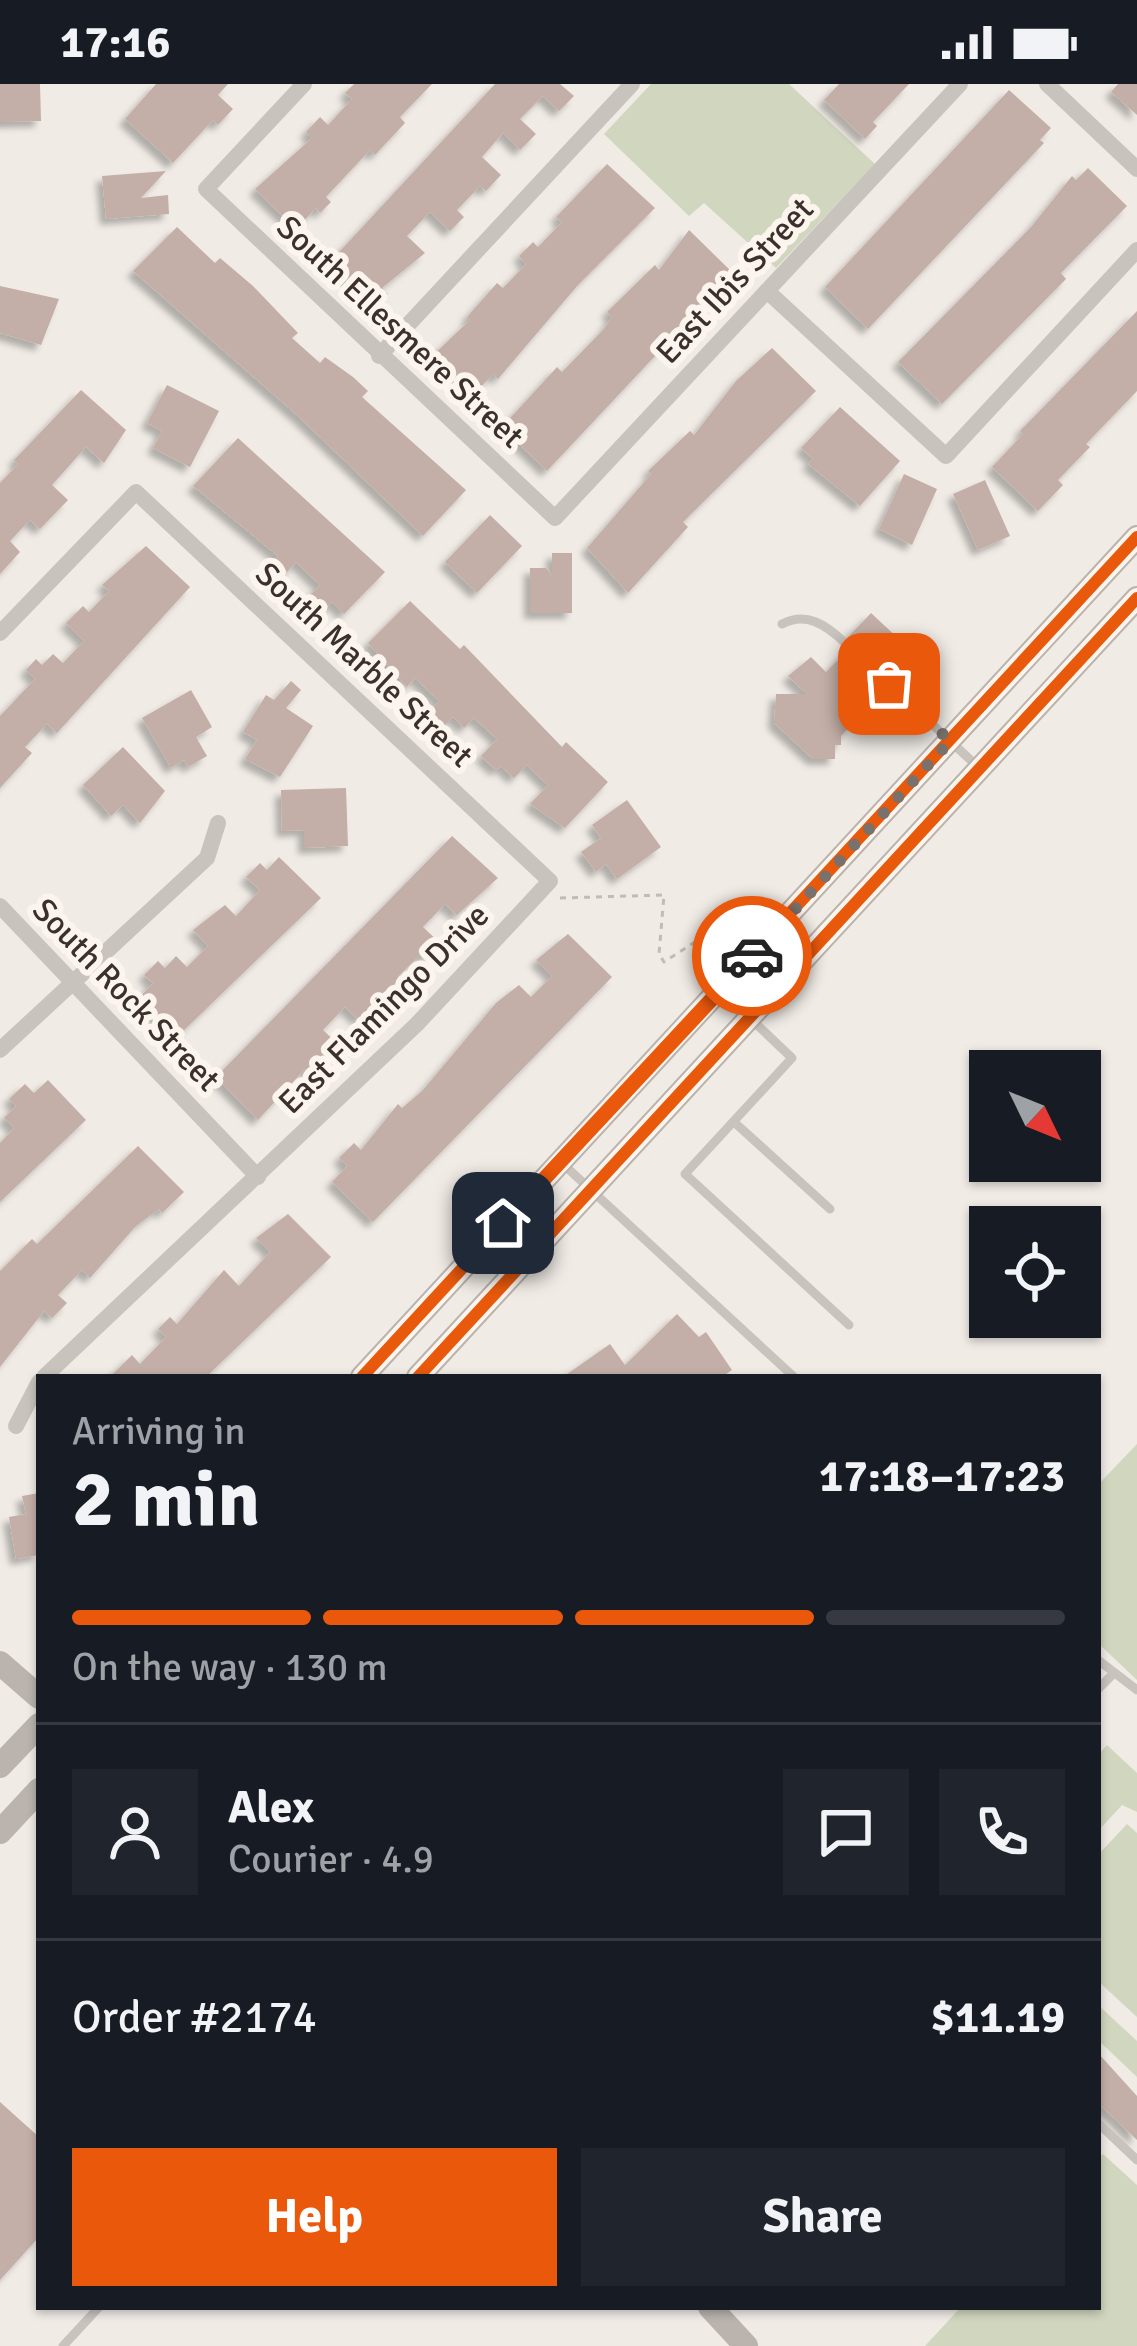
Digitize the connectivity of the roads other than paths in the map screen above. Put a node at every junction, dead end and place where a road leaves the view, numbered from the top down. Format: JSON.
{"nodes":[{"id":1,"x":304,"y":84,"type":"edge"},
{"id":2,"x":632,"y":84,"type":"edge"},
{"id":3,"x":959,"y":84,"type":"edge"},
{"id":4,"x":1047,"y":84,"type":"edge"},
{"id":5,"x":1137,"y":169,"type":"edge"},
{"id":6,"x":1137,"y":250,"type":"edge"},
{"id":7,"x":767,"y":291,"type":"junction"},
{"id":8,"x":379,"y":356,"type":"junction"},
{"id":9,"x":555,"y":518,"type":"joint"},
{"id":10,"x":1137,"y":537,"type":"edge"},
{"id":11,"x":1137,"y":598,"type":"edge"},
{"id":12,"x":782,"y":624,"type":"dead end"},
{"id":13,"x":0,"y":634,"type":"edge"},
{"id":14,"x":844,"y":641,"type":"dead end"},
{"id":15,"x":889,"y":684,"type":"dead end"},
{"id":16,"x":950,"y":741,"type":"junction"},
{"id":17,"x":980,"y":768,"type":"junction"},
{"id":18,"x":218,"y":823,"type":"dead end"},
{"id":19,"x":550,"y":881,"type":"joint"},
{"id":20,"x":0,"y":907,"type":"edge"},
{"id":21,"x":74,"y":985,"type":"junction"},
{"id":22,"x":751,"y":1019,"type":"junction"},
{"id":23,"x":0,"y":1050,"type":"edge"},
{"id":24,"x":734,"y":1122,"type":"junction"},
{"id":25,"x":560,"y":1162,"type":"junction"},
{"id":26,"x":258,"y":1178,"type":"junction"},
{"id":27,"x":591,"y":1190,"type":"junction"},
{"id":28,"x":830,"y":1209,"type":"dead end"},
{"id":29,"x":849,"y":1325,"type":"dead end"},
{"id":30,"x":46,"y":1374,"type":"edge"},
{"id":31,"x":365,"y":1374,"type":"edge"},
{"id":32,"x":421,"y":1374,"type":"edge"},
{"id":33,"x":791,"y":1374,"type":"edge"},
{"id":34,"x":36,"y":1388,"type":"edge"},
{"id":35,"x":16,"y":1426,"type":"dead end"},
{"id":36,"x":0,"y":1663,"type":"edge"},
{"id":37,"x":1101,"y":1663,"type":"edge"},
{"id":38,"x":1113,"y":1674,"type":"junction"},
{"id":39,"x":1101,"y":1687,"type":"edge"},
{"id":40,"x":1137,"y":1690,"type":"edge"},
{"id":41,"x":36,"y":1693,"type":"edge"},
{"id":42,"x":36,"y":1728,"type":"edge"},
{"id":43,"x":0,"y":1766,"type":"edge"},
{"id":44,"x":36,"y":1793,"type":"edge"},
{"id":45,"x":0,"y":1832,"type":"edge"},
{"id":46,"x":1101,"y":2126,"type":"edge"},
{"id":47,"x":1137,"y":2159,"type":"edge"},
{"id":48,"x":96,"y":2310,"type":"edge"},
{"id":49,"x":712,"y":2310,"type":"edge"},
{"id":50,"x":736,"y":2342,"type":"edge"},
{"id":51,"x":63,"y":2346,"type":"edge"}],
"edges":[{"from":1,"to":8,"type":"street","name":"South Ellesmere Street"},
{"from":2,"to":8,"type":"street"},
{"from":3,"to":7,"type":"street","name":"East Ibis Street"},
{"from":4,"to":5,"type":"street"},
{"from":6,"to":7,"type":"street"},
{"from":7,"to":9,"type":"street","name":"East Ibis Street"},
{"from":8,"to":9,"type":"street","name":"South Ellesmere Street"},
{"from":10,"to":16,"type":"main road"},
{"from":11,"to":17,"type":"main road"},
{"from":12,"to":14,"type":"lane"},
{"from":13,"to":19,"type":"street","name":"South Marble Street"},
{"from":15,"to":16,"type":"lane"},
{"from":16,"to":17,"type":"lane"},
{"from":16,"to":25,"type":"main road"},
{"from":17,"to":22,"type":"main road"},
{"from":18,"to":21,"type":"street"},
{"from":19,"to":26,"type":"street","name":"East Flamingo Drive"},
{"from":20,"to":21,"type":"street","name":"South Rock Street"},
{"from":21,"to":23,"type":"street"},
{"from":21,"to":26,"type":"street","name":"South Rock Street"},
{"from":22,"to":24,"type":"lane"},
{"from":22,"to":27,"type":"main road"},
{"from":24,"to":28,"type":"lane"},
{"from":24,"to":29,"type":"lane"},
{"from":25,"to":27,"type":"lane"},
{"from":25,"to":31,"type":"main road"},
{"from":26,"to":30,"type":"street","name":"East Flamingo Drive"},
{"from":27,"to":32,"type":"main road"},
{"from":27,"to":33,"type":"lane"},
{"from":34,"to":35,"type":"street","name":"East Flamingo Drive"},
{"from":36,"to":41,"type":"main road"},
{"from":37,"to":38,"type":"lane"},
{"from":38,"to":39,"type":"lane"},
{"from":38,"to":40,"type":"lane"},
{"from":42,"to":43,"type":"main road"},
{"from":44,"to":45,"type":"main road"},
{"from":46,"to":47,"type":"lane"},
{"from":48,"to":51,"type":"lane"},
{"from":49,"to":50,"type":"main road"}]}
